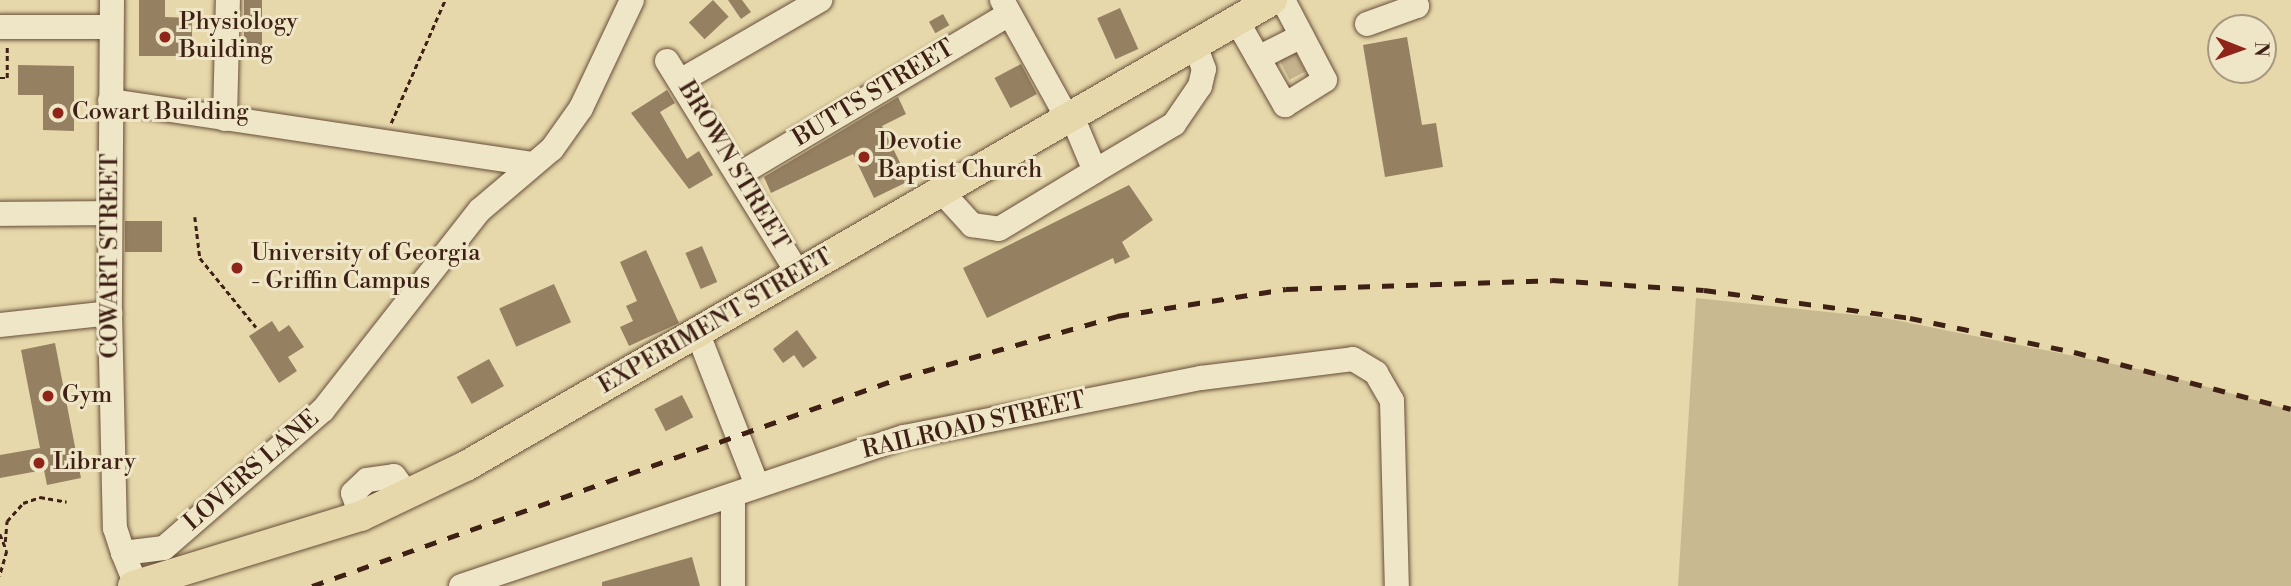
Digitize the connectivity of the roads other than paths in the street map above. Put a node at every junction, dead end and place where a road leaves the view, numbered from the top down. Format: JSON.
{"nodes":[{"id":1,"x":112,"y":0,"type":"edge"},
{"id":2,"x":228,"y":0,"type":"edge"},
{"id":3,"x":632,"y":0,"type":"edge"},
{"id":4,"x":820,"y":0,"type":"edge"},
{"id":5,"x":1270,"y":1,"type":"edge"},
{"id":6,"x":1419,"y":2,"type":"edge"},
{"id":7,"x":1006,"y":7,"type":"edge"},
{"id":8,"x":1237,"y":21,"type":"junction"},
{"id":9,"x":1367,"y":24,"type":"dead end"},
{"id":10,"x":0,"y":27,"type":"edge"},
{"id":11,"x":111,"y":27,"type":"junction"},
{"id":12,"x":1195,"y":46,"type":"junction"},
{"id":13,"x":667,"y":61,"type":"dead end"},
{"id":14,"x":682,"y":80,"type":"junction"},
{"id":15,"x":110,"y":101,"type":"junction"},
{"id":16,"x":225,"y":119,"type":"junction"},
{"id":17,"x":1071,"y":120,"type":"junction"},
{"id":18,"x":531,"y":164,"type":"junction"},
{"id":19,"x":1095,"y":171,"type":"junction"},
{"id":20,"x":738,"y":175,"type":"junction"},
{"id":21,"x":942,"y":192,"type":"junction"},
{"id":22,"x":109,"y":213,"type":"junction"},
{"id":23,"x":0,"y":214,"type":"edge"},
{"id":24,"x":797,"y":272,"type":"junction"},
{"id":25,"x":110,"y":313,"type":"junction"},
{"id":26,"x":0,"y":325,"type":"edge"},
{"id":27,"x":698,"y":334,"type":"junction"},
{"id":28,"x":757,"y":485,"type":"junction"},
{"id":29,"x":733,"y":495,"type":"junction"},
{"id":30,"x":123,"y":553,"type":"junction"},
{"id":31,"x":495,"y":580,"type":"edge"},
{"id":32,"x":135,"y":585,"type":"edge"},
{"id":33,"x":461,"y":586,"type":"edge"},
{"id":34,"x":733,"y":586,"type":"edge"},
{"id":35,"x":1397,"y":586,"type":"edge"}],
"edges":[{"from":1,"to":11,"type":"street","name":"COWART STREET"},
{"from":2,"to":16,"type":"street"},
{"from":3,"to":18,"type":"street","name":"LOVERS LANE"},
{"from":4,"to":14,"type":"street"},
{"from":5,"to":8,"type":"main road","name":"EXPERIMENT STREET"},
{"from":5,"to":8,"type":"street"},
{"from":6,"to":9,"type":"street"},
{"from":7,"to":17,"type":"street"},
{"from":7,"to":20,"type":"street","name":"BUTTS STREET"},
{"from":8,"to":12,"type":"main road","name":"EXPERIMENT STREET"},
{"from":10,"to":11,"type":"street"},
{"from":11,"to":15,"type":"street","name":"COWART STREET"},
{"from":12,"to":17,"type":"main road","name":"EXPERIMENT STREET"},
{"from":12,"to":19,"type":"street"},
{"from":13,"to":14,"type":"street","name":"BROWN STREET"},
{"from":14,"to":20,"type":"street","name":"BROWN STREET"},
{"from":15,"to":16,"type":"street"},
{"from":15,"to":22,"type":"street","name":"COWART STREET"},
{"from":16,"to":18,"type":"street"},
{"from":17,"to":19,"type":"street"},
{"from":17,"to":21,"type":"main road","name":"EXPERIMENT STREET"},
{"from":18,"to":30,"type":"street","name":"LOVERS LANE"},
{"from":19,"to":21,"type":"street"},
{"from":20,"to":24,"type":"street","name":"BROWN STREET"},
{"from":21,"to":24,"type":"main road","name":"EXPERIMENT STREET"},
{"from":22,"to":23,"type":"street"},
{"from":22,"to":25,"type":"street","name":"COWART STREET"},
{"from":24,"to":27,"type":"main road","name":"EXPERIMENT STREET"},
{"from":25,"to":26,"type":"street"},
{"from":25,"to":30,"type":"street","name":"COWART STREET"},
{"from":27,"to":28,"type":"street"},
{"from":27,"to":32,"type":"main road","name":"EXPERIMENT STREET"},
{"from":28,"to":29,"type":"street","name":"RAILROAD STREET"},
{"from":28,"to":35,"type":"street","name":"RAILROAD STREET"},
{"from":29,"to":31,"type":"street","name":"RAILROAD STREET"},
{"from":29,"to":34,"type":"street"},
{"from":30,"to":32,"type":"street"},
{"from":31,"to":33,"type":"street","name":"RAILROAD STREET"}]}
